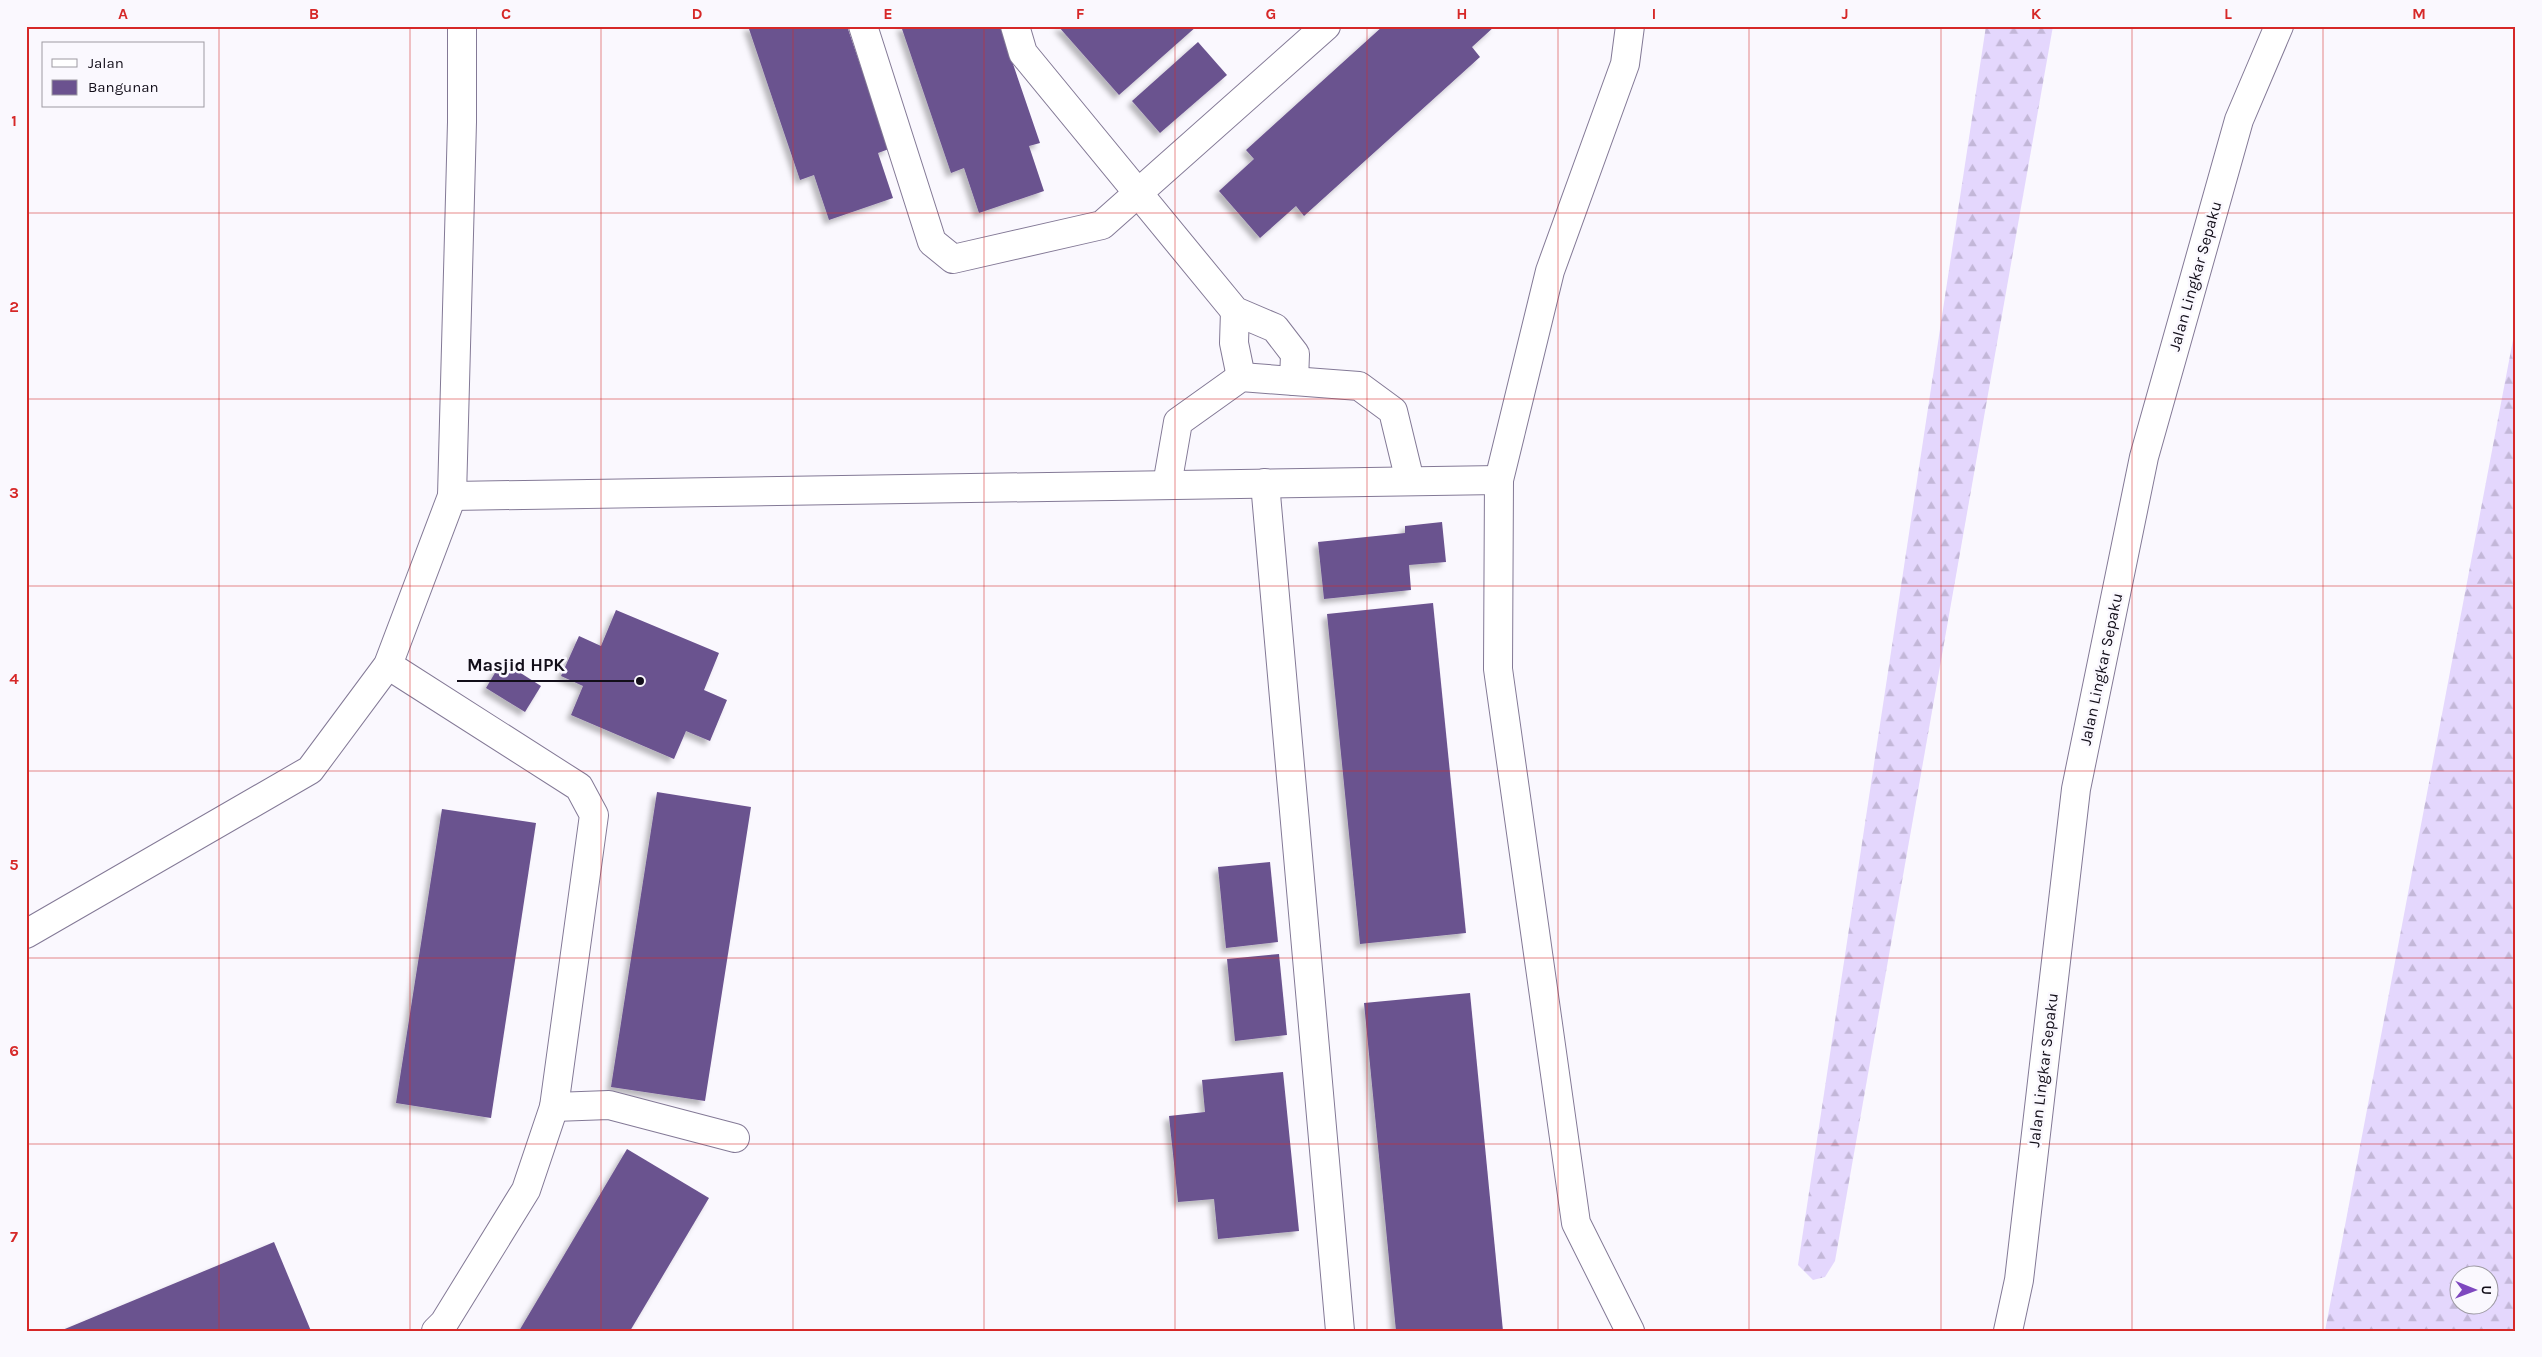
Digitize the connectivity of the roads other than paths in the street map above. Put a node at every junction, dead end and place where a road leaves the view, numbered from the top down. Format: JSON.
{"nodes":[{"id":1,"x":462,"y":26,"type":"edge"},
{"id":2,"x":863,"y":26,"type":"edge"},
{"id":3,"x":1016,"y":26,"type":"edge"},
{"id":4,"x":1326,"y":26,"type":"edge"},
{"id":5,"x":1630,"y":26,"type":"edge"},
{"id":6,"x":2279,"y":26,"type":"edge"},
{"id":7,"x":1138,"y":193,"type":"junction"},
{"id":8,"x":1235,"y":311,"type":"junction"},
{"id":9,"x":1241,"y":376,"type":"junction"},
{"id":10,"x":1294,"y":381,"type":"junction"},
{"id":11,"x":1499,"y":480,"type":"junction"},
{"id":12,"x":1410,"y":481,"type":"junction"},
{"id":13,"x":1265,"y":483,"type":"junction"},
{"id":14,"x":1167,"y":485,"type":"junction"},
{"id":15,"x":452,"y":496,"type":"junction"},
{"id":16,"x":388,"y":665,"type":"junction"},
{"id":17,"x":26,"y":934,"type":"edge"},
{"id":18,"x":554,"y":1107,"type":"junction"},
{"id":19,"x":735,"y":1138,"type":"dead end"},
{"id":20,"x":436,"y":1331,"type":"edge"},
{"id":21,"x":1340,"y":1331,"type":"edge"},
{"id":22,"x":1630,"y":1331,"type":"edge"},
{"id":23,"x":2008,"y":1331,"type":"edge"}],
"edges":[{"from":1,"to":15,"type":"street"},
{"from":2,"to":7,"type":"street"},
{"from":3,"to":7,"type":"street"},
{"from":4,"to":7,"type":"street"},
{"from":5,"to":11,"type":"street"},
{"from":6,"to":23,"type":"street","name":"Jalan Lingkar Sepaku"},
{"from":7,"to":8,"type":"street"},
{"from":8,"to":9,"type":"street"},
{"from":8,"to":10,"type":"street"},
{"from":9,"to":10,"type":"street"},
{"from":9,"to":14,"type":"street"},
{"from":10,"to":12,"type":"street"},
{"from":11,"to":12,"type":"street"},
{"from":11,"to":22,"type":"street"},
{"from":12,"to":13,"type":"street"},
{"from":13,"to":14,"type":"street"},
{"from":13,"to":21,"type":"street"},
{"from":14,"to":15,"type":"street"},
{"from":15,"to":16,"type":"street"},
{"from":16,"to":17,"type":"street"},
{"from":16,"to":18,"type":"street"},
{"from":18,"to":19,"type":"street"},
{"from":18,"to":20,"type":"street"}]}
